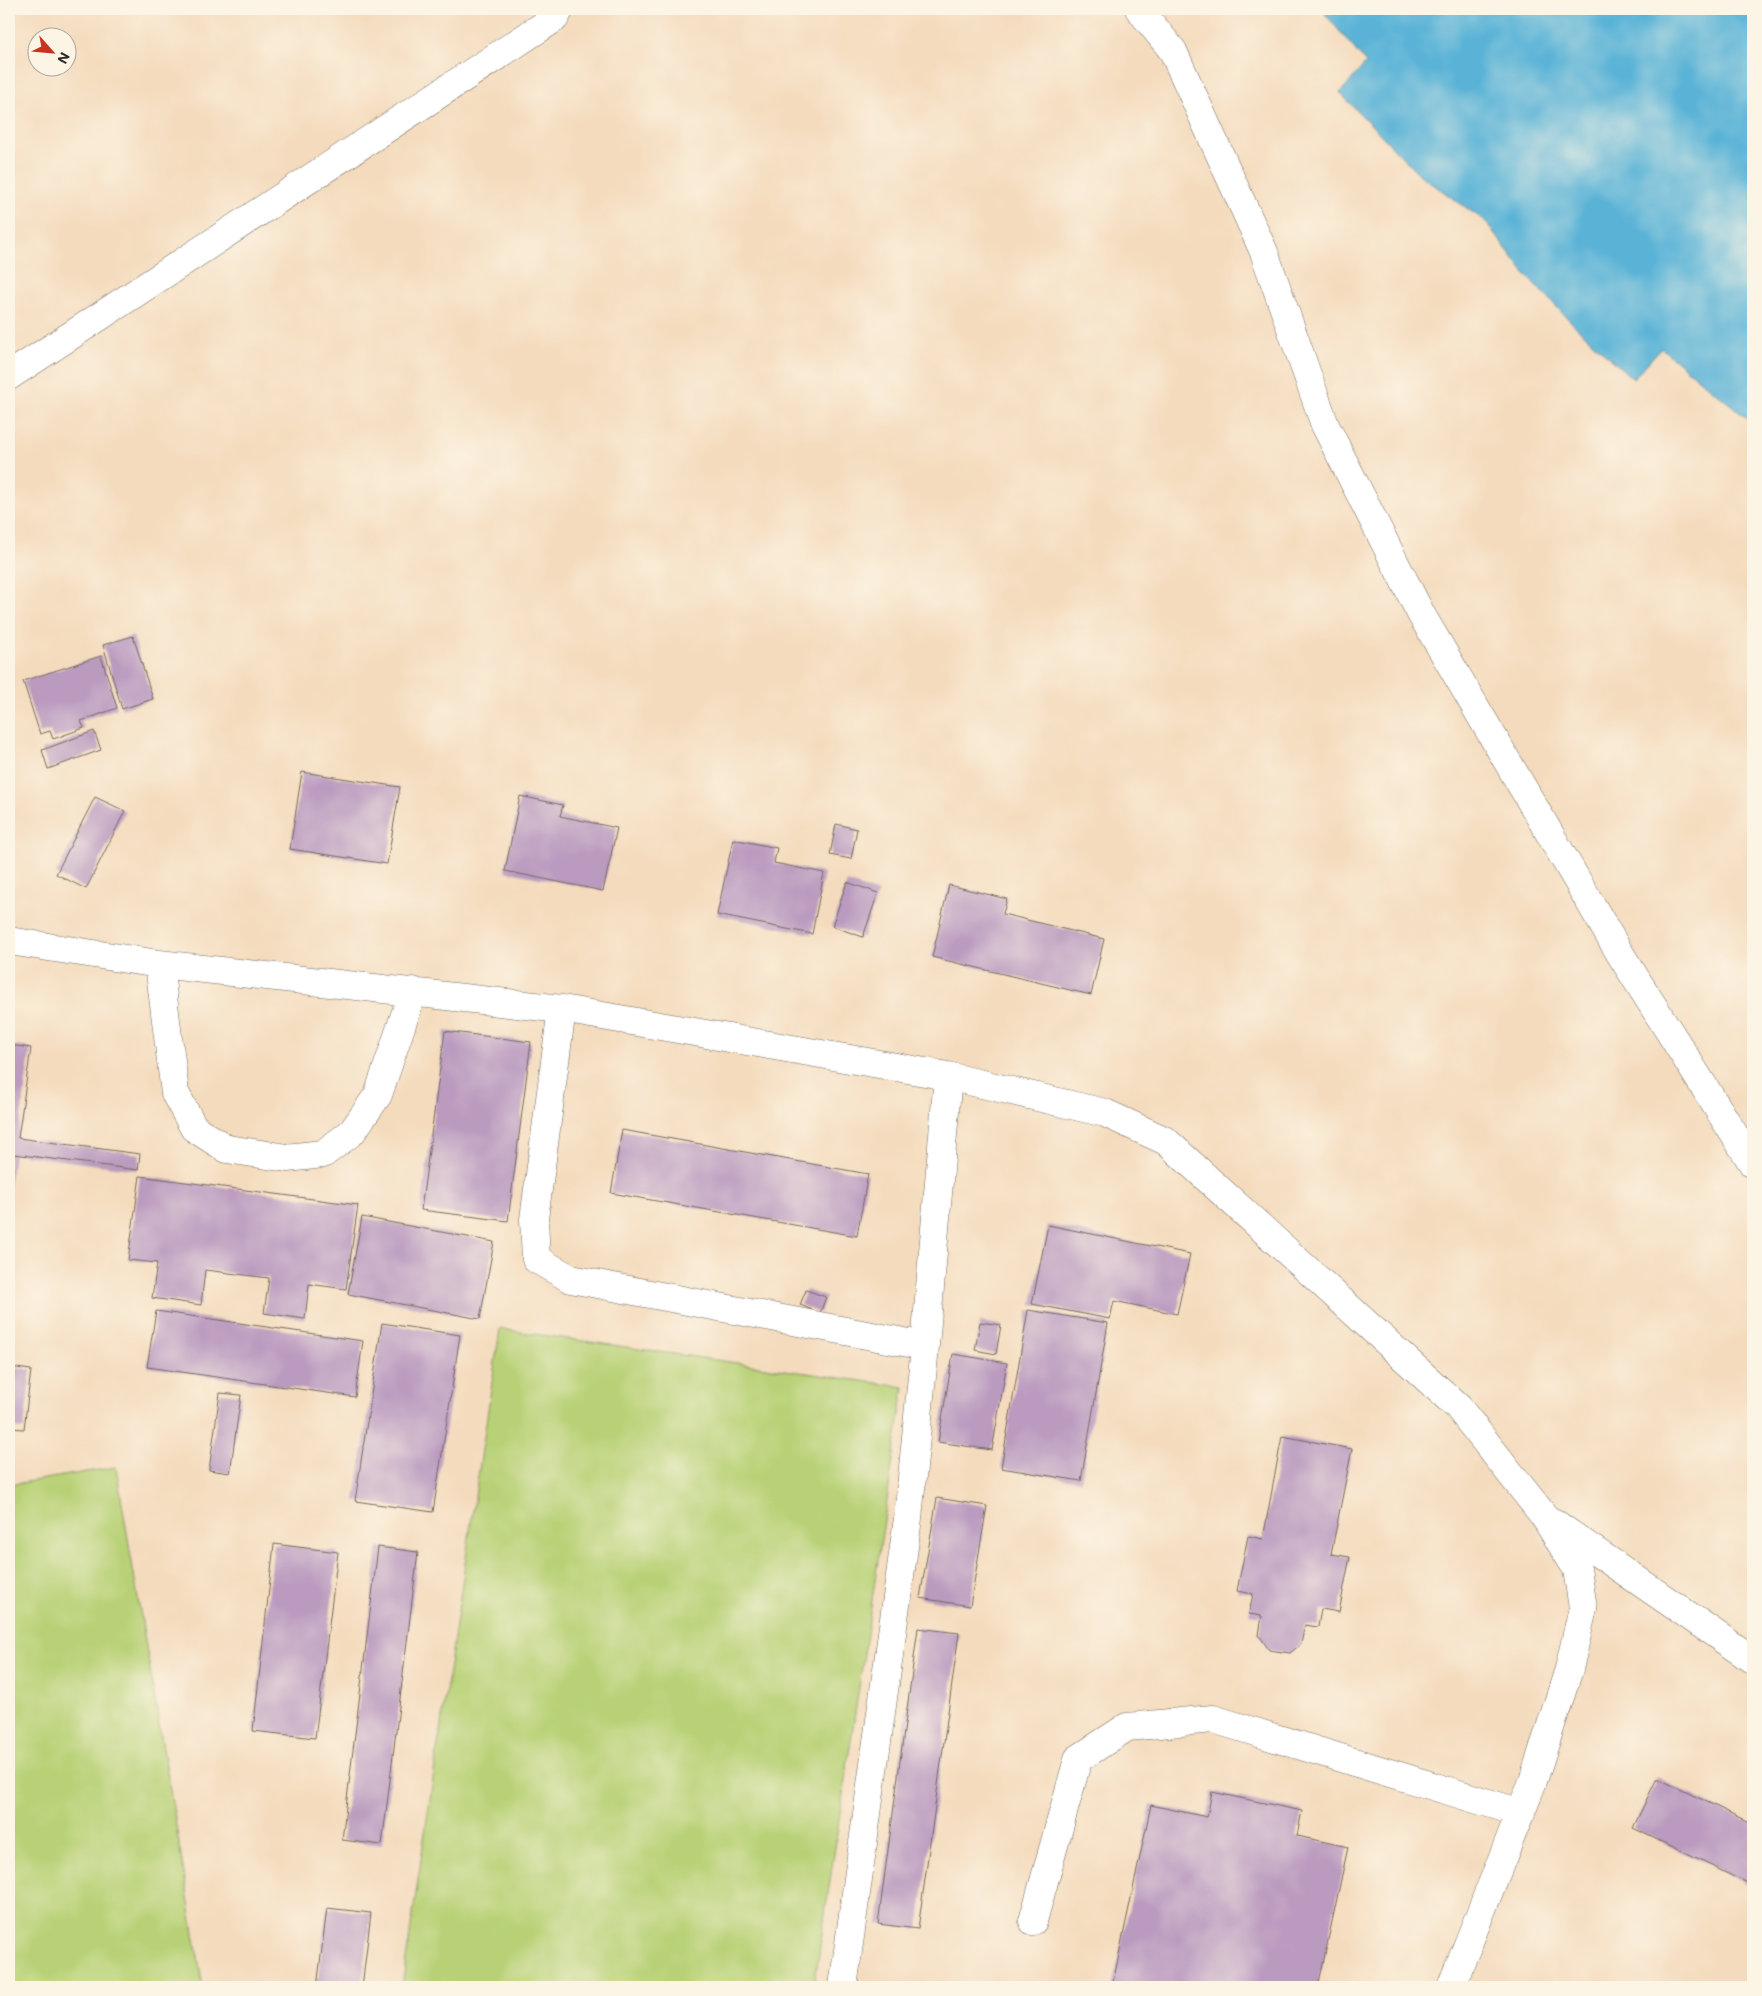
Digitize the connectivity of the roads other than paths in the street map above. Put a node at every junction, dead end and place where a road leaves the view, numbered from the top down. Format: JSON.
{"nodes":[{"id":1,"x":560,"y":9,"type":"edge"},
{"id":2,"x":1139,"y":9,"type":"edge"},
{"id":3,"x":9,"y":376,"type":"edge"},
{"id":4,"x":9,"y":941,"type":"edge"},
{"id":5,"x":159,"y":964,"type":"junction"},
{"id":6,"x":413,"y":992,"type":"junction"},
{"id":7,"x":562,"y":1009,"type":"junction"},
{"id":8,"x":948,"y":1076,"type":"junction"},
{"id":9,"x":1753,"y":1164,"type":"edge"},
{"id":10,"x":925,"y":1346,"type":"junction"},
{"id":11,"x":1544,"y":1516,"type":"junction"},
{"id":12,"x":1753,"y":1660,"type":"edge"},
{"id":13,"x":1521,"y":1813,"type":"junction"},
{"id":14,"x":1034,"y":1921,"type":"dead end"},
{"id":15,"x":843,"y":1987,"type":"edge"},
{"id":16,"x":1451,"y":1987,"type":"edge"}],
"edges":[{"from":1,"to":3,"type":"street"},
{"from":2,"to":9,"type":"street"},
{"from":4,"to":5,"type":"street"},
{"from":5,"to":6,"type":"street"},
{"from":5,"to":6,"type":"street"},
{"from":6,"to":7,"type":"street"},
{"from":7,"to":8,"type":"street"},
{"from":7,"to":10,"type":"street"},
{"from":8,"to":10,"type":"street"},
{"from":8,"to":11,"type":"street"},
{"from":10,"to":15,"type":"street"},
{"from":11,"to":12,"type":"street"},
{"from":11,"to":13,"type":"street"},
{"from":13,"to":14,"type":"street"},
{"from":13,"to":16,"type":"street"}]}
